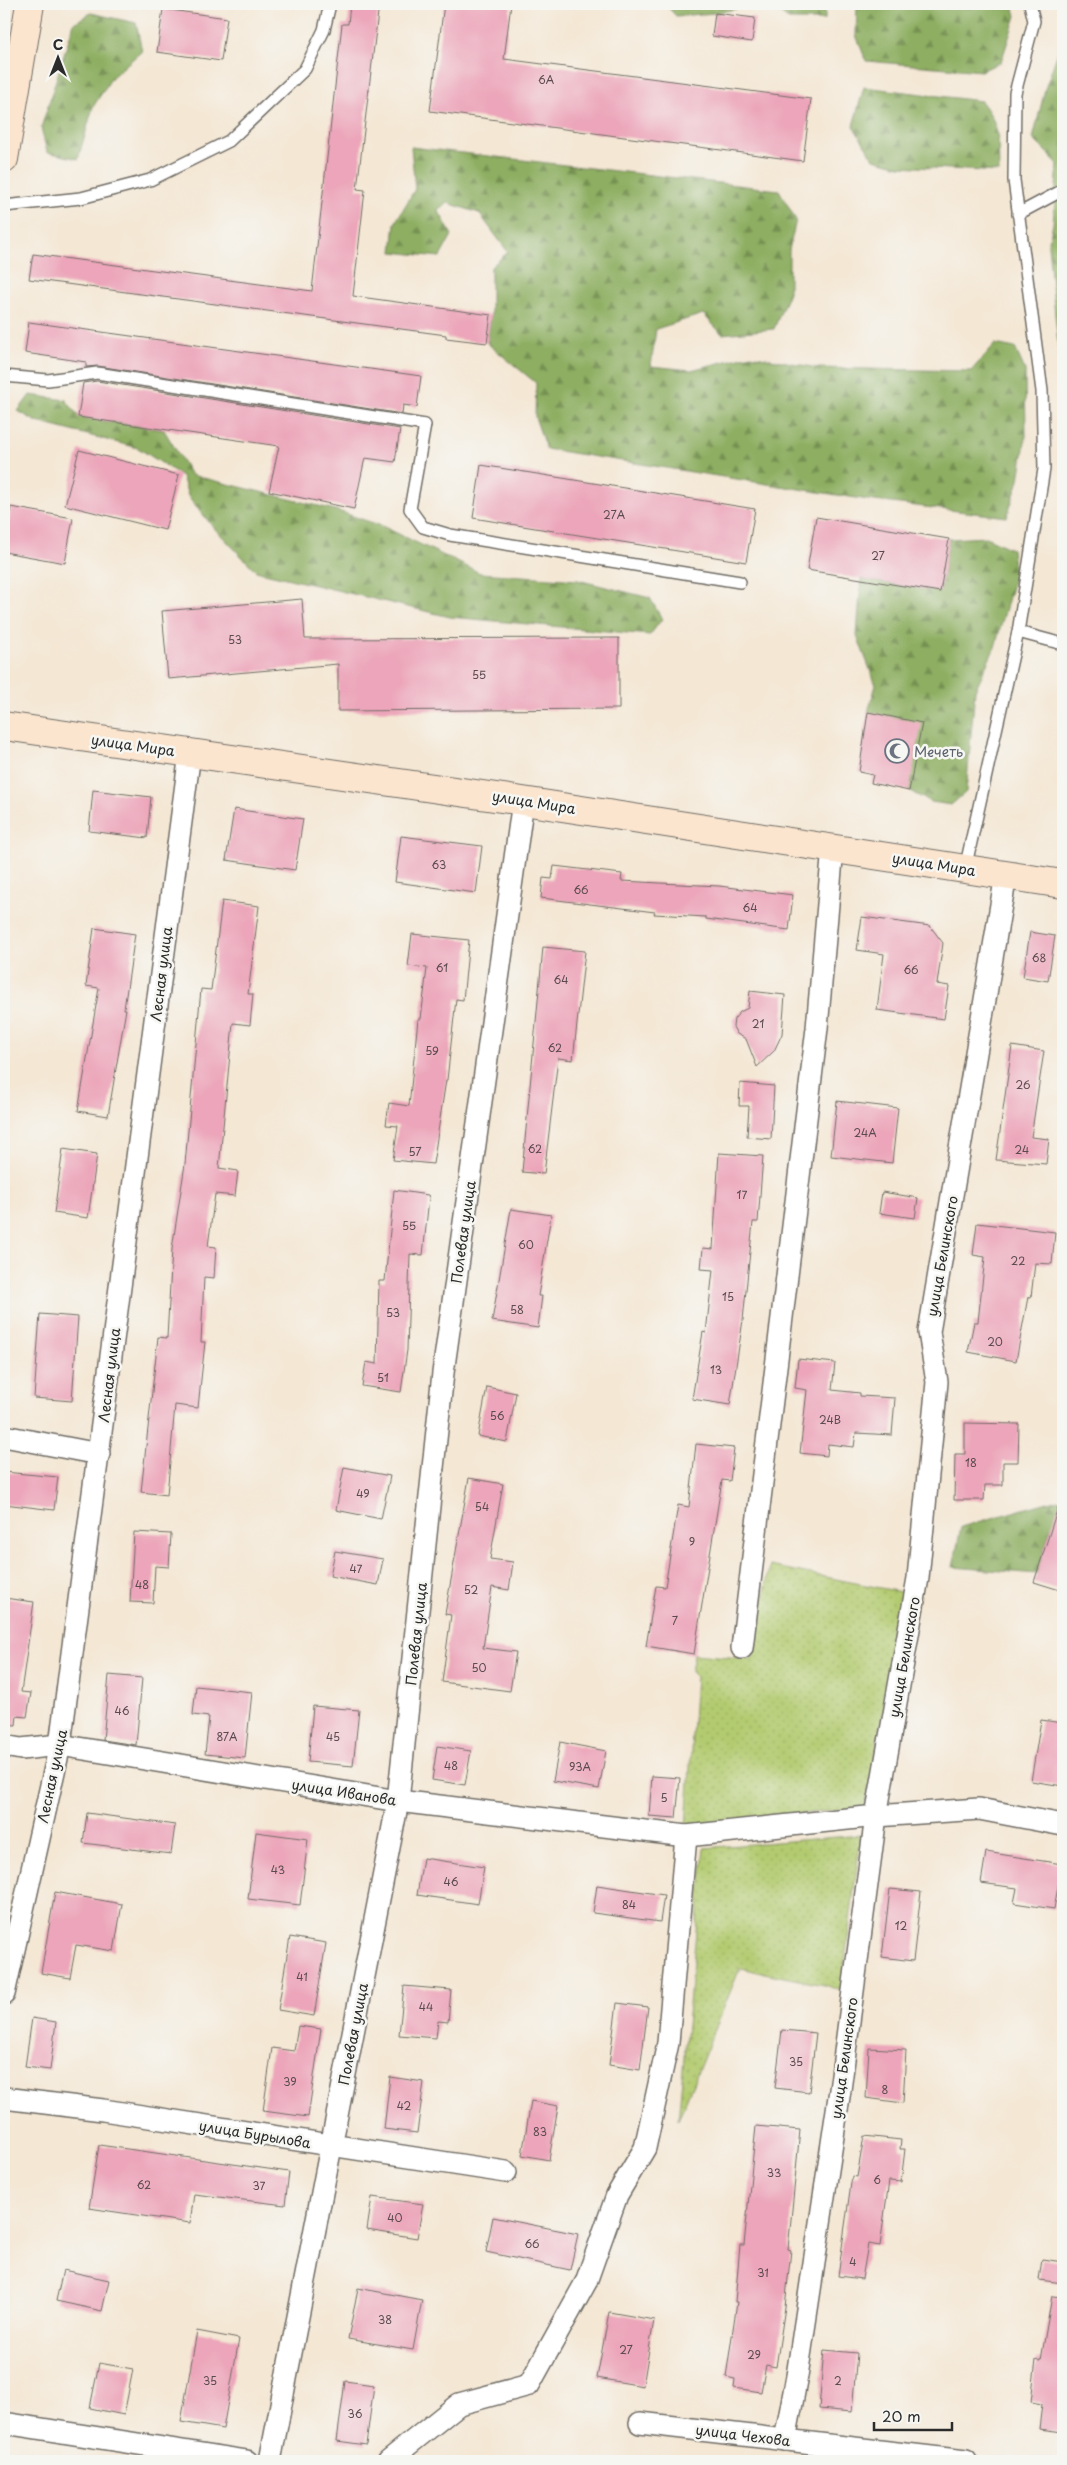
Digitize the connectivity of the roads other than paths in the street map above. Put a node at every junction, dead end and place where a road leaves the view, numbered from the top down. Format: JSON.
{"nodes":[{"id":1,"x":30,"y":4,"type":"edge"},
{"id":2,"x":330,"y":4,"type":"edge"},
{"id":3,"x":1030,"y":4,"type":"edge"},
{"id":4,"x":12,"y":61,"type":"edge"},
{"id":5,"x":4,"y":159,"type":"edge"},
{"id":6,"x":1063,"y":190,"type":"edge"},
{"id":7,"x":4,"y":206,"type":"edge"},
{"id":8,"x":1018,"y":214,"type":"junction"},
{"id":9,"x":4,"y":376,"type":"edge"},
{"id":10,"x":740,"y":582,"type":"dead end"},
{"id":11,"x":1018,"y":632,"type":"junction"},
{"id":12,"x":1063,"y":644,"type":"edge"},
{"id":13,"x":4,"y":726,"type":"edge"},
{"id":14,"x":190,"y":753,"type":"junction"},
{"id":15,"x":523,"y":801,"type":"junction"},
{"id":16,"x":833,"y":848,"type":"junction"},
{"id":17,"x":965,"y":869,"type":"junction"},
{"id":18,"x":1006,"y":875,"type":"junction"},
{"id":19,"x":1063,"y":884,"type":"edge"},
{"id":20,"x":4,"y":1436,"type":"edge"},
{"id":21,"x":99,"y":1454,"type":"junction"},
{"id":22,"x":742,"y":1648,"type":"dead end"},
{"id":23,"x":60,"y":1745,"type":"junction"},
{"id":24,"x":4,"y":1746,"type":"edge"},
{"id":25,"x":398,"y":1801,"type":"junction"},
{"id":26,"x":876,"y":1816,"type":"junction"},
{"id":27,"x":1063,"y":1826,"type":"edge"},
{"id":28,"x":686,"y":1836,"type":"junction"},
{"id":29,"x":4,"y":1994,"type":"edge"},
{"id":30,"x":4,"y":2098,"type":"edge"},
{"id":31,"x":332,"y":2146,"type":"junction"},
{"id":32,"x":506,"y":2172,"type":"dead end"},
{"id":33,"x":4,"y":2423,"type":"edge"},
{"id":34,"x":640,"y":2423,"type":"dead end"},
{"id":35,"x":784,"y":2440,"type":"junction"},
{"id":36,"x":246,"y":2461,"type":"edge"},
{"id":37,"x":270,"y":2461,"type":"edge"},
{"id":38,"x":388,"y":2461,"type":"edge"},
{"id":39,"x":966,"y":2461,"type":"edge"}],
"edges":[{"from":1,"to":4,"type":"street"},
{"from":2,"to":7,"type":"lane"},
{"from":3,"to":8,"type":"lane"},
{"from":4,"to":5,"type":"street"},
{"from":6,"to":8,"type":"lane"},
{"from":8,"to":11,"type":"lane"},
{"from":9,"to":10,"type":"lane"},
{"from":11,"to":12,"type":"lane"},
{"from":11,"to":17,"type":"lane"},
{"from":13,"to":14,"type":"street","name":"улица Мира"},
{"from":14,"to":15,"type":"street","name":"улица Мира"},
{"from":14,"to":21,"type":"street","name":"Лесная улица"},
{"from":15,"to":16,"type":"street","name":"улица Мира"},
{"from":15,"to":25,"type":"street","name":"Полевая улица"},
{"from":16,"to":17,"type":"street","name":"улица Мира"},
{"from":16,"to":22,"type":"street"},
{"from":17,"to":18,"type":"street","name":"улица Мира"},
{"from":18,"to":19,"type":"street","name":"улица Мира"},
{"from":18,"to":26,"type":"street","name":"улица Белинского"},
{"from":20,"to":21,"type":"street"},
{"from":21,"to":23,"type":"street","name":"Лесная улица"},
{"from":23,"to":24,"type":"street","name":"улица Иванова"},
{"from":23,"to":25,"type":"street","name":"улица Иванова"},
{"from":23,"to":29,"type":"street","name":"Лесная улица"},
{"from":25,"to":28,"type":"street","name":"улица Иванова"},
{"from":25,"to":31,"type":"street","name":"Полевая улица"},
{"from":26,"to":27,"type":"street","name":"улица Иванова"},
{"from":26,"to":28,"type":"street","name":"улица Иванова"},
{"from":26,"to":35,"type":"street","name":"улица Белинского"},
{"from":28,"to":38,"type":"street"},
{"from":30,"to":31,"type":"street","name":"улица Бурылова"},
{"from":31,"to":32,"type":"street","name":"улица Бурылова"},
{"from":31,"to":37,"type":"street","name":"Полевая улица"},
{"from":33,"to":36,"type":"street"},
{"from":34,"to":35,"type":"street","name":"улица Чехова"},
{"from":35,"to":39,"type":"street","name":"улица Чехова"}]}
